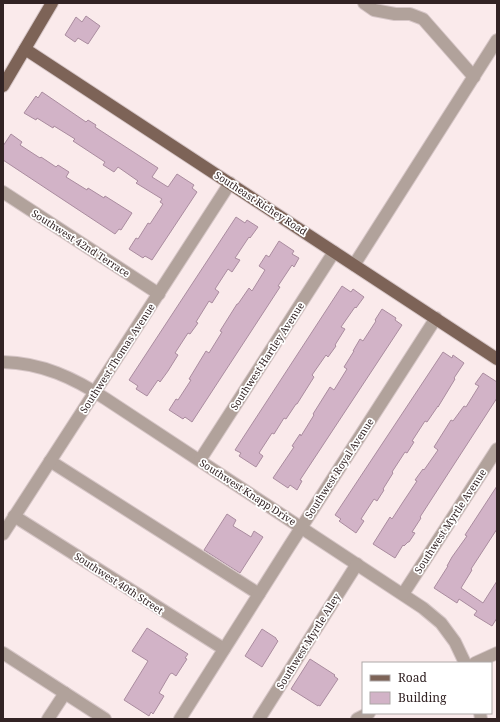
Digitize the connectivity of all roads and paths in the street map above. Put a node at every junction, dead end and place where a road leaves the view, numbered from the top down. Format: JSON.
{"nodes":[{"id":1,"x":52,"y":3,"type":"edge"},
{"id":2,"x":364,"y":3,"type":"edge"},
{"id":3,"x":497,"y":40,"type":"edge"},
{"id":4,"x":25,"y":48,"type":"junction"},
{"id":5,"x":474,"y":76,"type":"junction"},
{"id":6,"x":3,"y":86,"type":"edge"},
{"id":7,"x":230,"y":183,"type":"junction"},
{"id":8,"x":3,"y":192,"type":"edge"},
{"id":9,"x":334,"y":252,"type":"junction"},
{"id":10,"x":354,"y":265,"type":"junction"},
{"id":11,"x":159,"y":294,"type":"junction"},
{"id":12,"x":436,"y":318,"type":"junction"},
{"id":13,"x":497,"y":359,"type":"edge"},
{"id":14,"x":3,"y":362,"type":"edge"},
{"id":15,"x":95,"y":392,"type":"junction"},
{"id":16,"x":497,"y":449,"type":"edge"},
{"id":17,"x":200,"y":460,"type":"junction"},
{"id":18,"x":50,"y":461,"type":"junction"},
{"id":19,"x":14,"y":516,"type":"junction"},
{"id":20,"x":301,"y":527,"type":"junction"},
{"id":21,"x":3,"y":534,"type":"edge"},
{"id":22,"x":357,"y":564,"type":"junction"},
{"id":23,"x":259,"y":594,"type":"junction"},
{"id":24,"x":403,"y":594,"type":"junction"},
{"id":25,"x":224,"y":649,"type":"junction"},
{"id":26,"x":497,"y":652,"type":"edge"},
{"id":27,"x":3,"y":653,"type":"edge"},
{"id":28,"x":465,"y":662,"type":"edge"},
{"id":29,"x":477,"y":662,"type":"edge"},
{"id":30,"x":65,"y":693,"type":"junction"},
{"id":31,"x":367,"y":714,"type":"edge"},
{"id":32,"x":48,"y":719,"type":"edge"},
{"id":33,"x":106,"y":719,"type":"edge"},
{"id":34,"x":180,"y":719,"type":"edge"},
{"id":35,"x":259,"y":719,"type":"edge"},
{"id":36,"x":357,"y":719,"type":"edge"}],
"edges":[{"from":1,"to":4,"type":"main road"},
{"from":2,"to":5,"type":"street"},
{"from":3,"to":5,"type":"street"},
{"from":4,"to":6,"type":"main road"},
{"from":4,"to":7,"type":"main road","name":"Southeast Richey Road"},
{"from":5,"to":10,"type":"street"},
{"from":7,"to":9,"type":"main road","name":"Southeast Richey Road"},
{"from":7,"to":11,"type":"street","name":"Southwest Thomas Avenue"},
{"from":8,"to":11,"type":"street","name":"Southwest 42nd Terrace"},
{"from":9,"to":10,"type":"main road","name":"Southeast Richey Road"},
{"from":9,"to":17,"type":"street","name":"Southwest Hartley Avenue"},
{"from":10,"to":12,"type":"main road","name":"Southeast Richey Road"},
{"from":11,"to":15,"type":"street","name":"Southwest Thomas Avenue"},
{"from":12,"to":13,"type":"main road","name":"Southeast Richey Road"},
{"from":12,"to":20,"type":"street","name":"Southwest Royal Avenue"},
{"from":14,"to":15,"type":"street","name":"Southwest Knapp Drive"},
{"from":15,"to":17,"type":"street","name":"Southwest Knapp Drive"},
{"from":15,"to":18,"type":"street","name":"Southwest Thomas Avenue"},
{"from":16,"to":24,"type":"street","name":"Southwest Myrtle Avenue"},
{"from":17,"to":20,"type":"street","name":"Southwest Knapp Drive"},
{"from":18,"to":19,"type":"street","name":"Southwest Thomas Avenue"},
{"from":18,"to":23,"type":"street"},
{"from":19,"to":21,"type":"street","name":"Southwest Thomas Avenue"},
{"from":19,"to":25,"type":"street","name":"Southwest 40th Street"},
{"from":20,"to":22,"type":"street","name":"Southwest Knapp Drive"},
{"from":20,"to":23,"type":"street","name":"Southwest Royal Avenue"},
{"from":22,"to":24,"type":"street","name":"Southwest Knapp Drive"},
{"from":22,"to":35,"type":"street","name":"Southwest Myrtle Alley"},
{"from":23,"to":25,"type":"street","name":"Southwest Royal Avenue"},
{"from":24,"to":28,"type":"street","name":"Southwest Knapp Drive"},
{"from":25,"to":34,"type":"street","name":"Southwest Royal Avenue"},
{"from":26,"to":29,"type":"street"},
{"from":27,"to":30,"type":"street"},
{"from":30,"to":32,"type":"street"},
{"from":30,"to":33,"type":"street"},
{"from":31,"to":36,"type":"street"}]}
